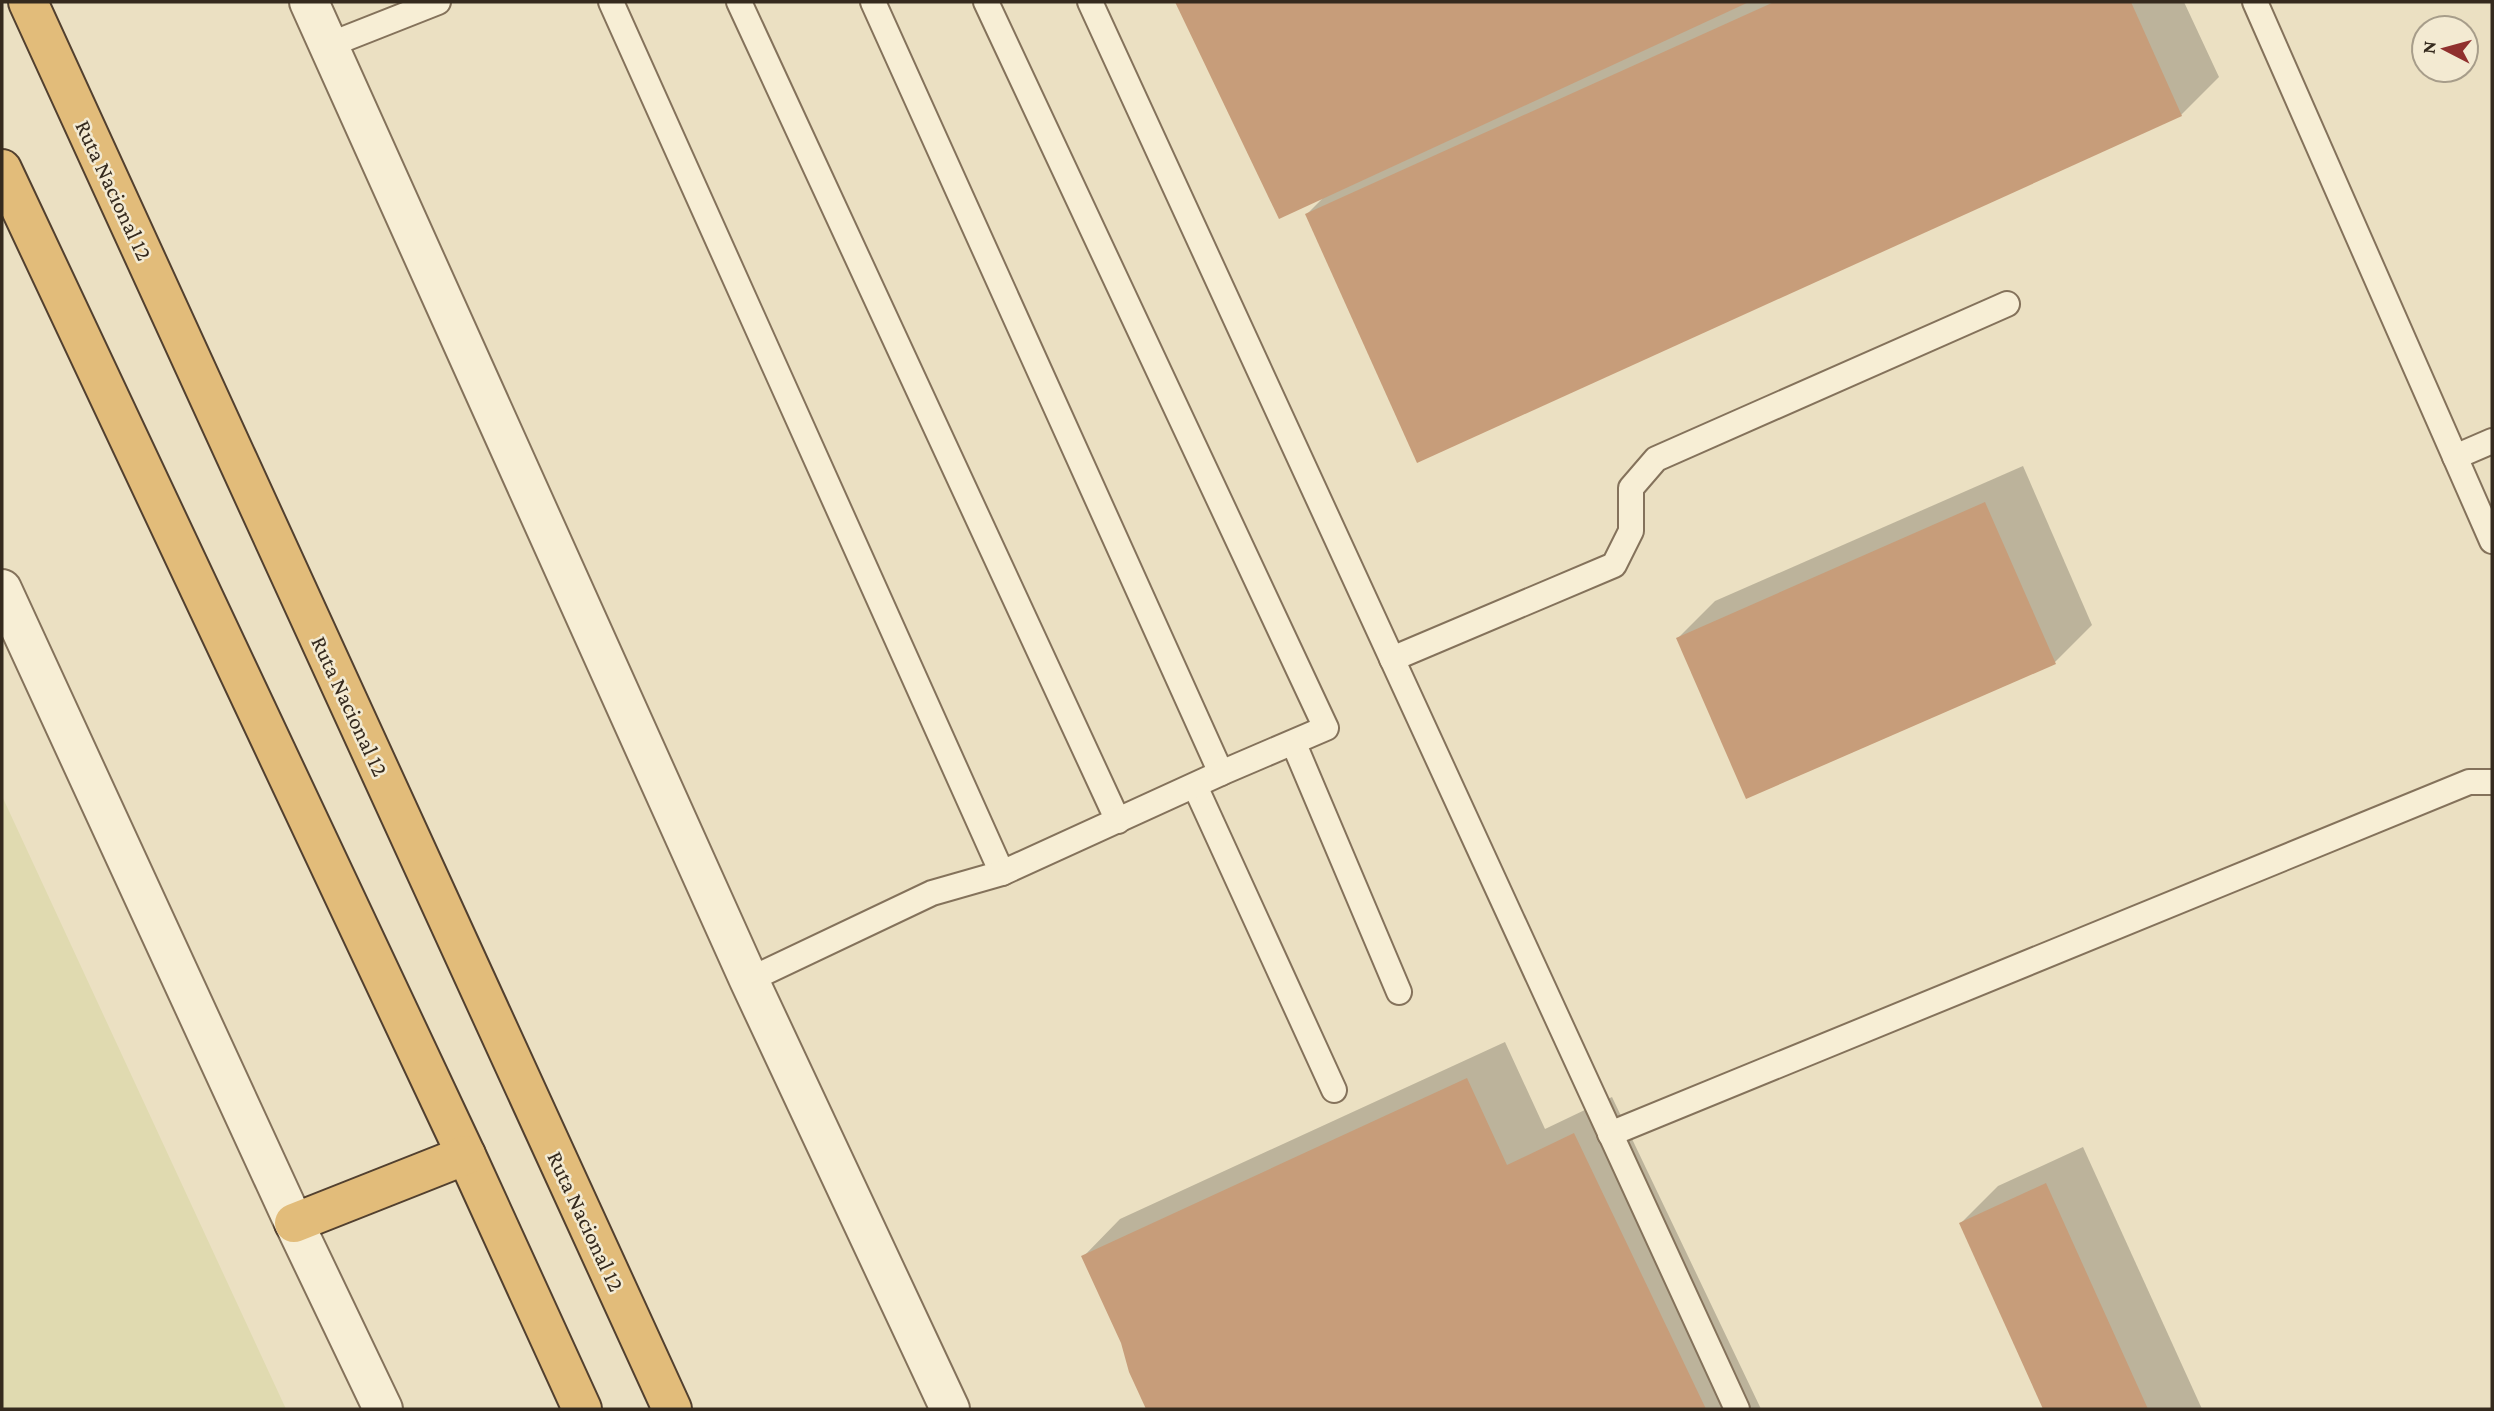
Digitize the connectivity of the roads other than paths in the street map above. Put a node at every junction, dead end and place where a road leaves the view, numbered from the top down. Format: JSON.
{"nodes":[{"id":1,"x":28,"y":2,"type":"edge"},
{"id":2,"x":309,"y":2,"type":"edge"},
{"id":3,"x":438,"y":2,"type":"edge"},
{"id":4,"x":611,"y":2,"type":"edge"},
{"id":5,"x":739,"y":2,"type":"edge"},
{"id":6,"x":873,"y":2,"type":"edge"},
{"id":7,"x":986,"y":2,"type":"edge"},
{"id":8,"x":1090,"y":2,"type":"edge"},
{"id":9,"x":2255,"y":2,"type":"edge"},
{"id":10,"x":329,"y":45,"type":"junction"},
{"id":11,"x":2,"y":169,"type":"edge"},
{"id":12,"x":2007,"y":304,"type":"dead end"},
{"id":13,"x":2492,"y":441,"type":"edge"},
{"id":14,"x":2455,"y":457,"type":"junction"},
{"id":15,"x":2492,"y":541,"type":"edge"},
{"id":16,"x":2,"y":589,"type":"edge"},
{"id":17,"x":1392,"y":659,"type":"junction"},
{"id":18,"x":1294,"y":744,"type":"junction"},
{"id":19,"x":2492,"y":760,"type":"edge"},
{"id":20,"x":1221,"y":774,"type":"junction"},
{"id":21,"x":2480,"y":782,"type":"edge"},
{"id":22,"x":1195,"y":786,"type":"junction"},
{"id":23,"x":1118,"y":821,"type":"junction"},
{"id":24,"x":1002,"y":873,"type":"junction"},
{"id":25,"x":749,"y":980,"type":"junction"},
{"id":26,"x":1399,"y":992,"type":"dead end"},
{"id":27,"x":1334,"y":1090,"type":"dead end"},
{"id":28,"x":1610,"y":1134,"type":"junction"},
{"id":29,"x":466,"y":1155,"type":"junction"},
{"id":30,"x":294,"y":1223,"type":"junction"},
{"id":31,"x":383,"y":1409,"type":"edge"},
{"id":32,"x":582,"y":1409,"type":"edge"},
{"id":33,"x":672,"y":1409,"type":"edge"},
{"id":34,"x":950,"y":1409,"type":"edge"},
{"id":35,"x":1737,"y":1409,"type":"edge"}],
"edges":[{"from":1,"to":33,"type":"highway","name":"Ruta Nacional 12"},
{"from":2,"to":10,"type":"street"},
{"from":3,"to":10,"type":"lane"},
{"from":4,"to":24,"type":"lane"},
{"from":5,"to":23,"type":"lane"},
{"from":6,"to":20,"type":"lane"},
{"from":7,"to":18,"type":"lane"},
{"from":8,"to":17,"type":"lane"},
{"from":9,"to":14,"type":"lane"},
{"from":10,"to":25,"type":"street"},
{"from":11,"to":29,"type":"highway"},
{"from":12,"to":17,"type":"lane"},
{"from":13,"to":14,"type":"lane"},
{"from":14,"to":15,"type":"lane"},
{"from":16,"to":30,"type":"street"},
{"from":17,"to":28,"type":"lane"},
{"from":18,"to":20,"type":"lane"},
{"from":18,"to":26,"type":"lane"},
{"from":19,"to":21,"type":"lane"},
{"from":20,"to":22,"type":"lane"},
{"from":21,"to":28,"type":"lane"},
{"from":22,"to":23,"type":"lane"},
{"from":22,"to":27,"type":"lane"},
{"from":23,"to":24,"type":"lane"},
{"from":24,"to":25,"type":"lane"},
{"from":25,"to":34,"type":"street"},
{"from":28,"to":35,"type":"lane"},
{"from":29,"to":30,"type":"highway"},
{"from":29,"to":32,"type":"highway"},
{"from":30,"to":31,"type":"street"}]}
